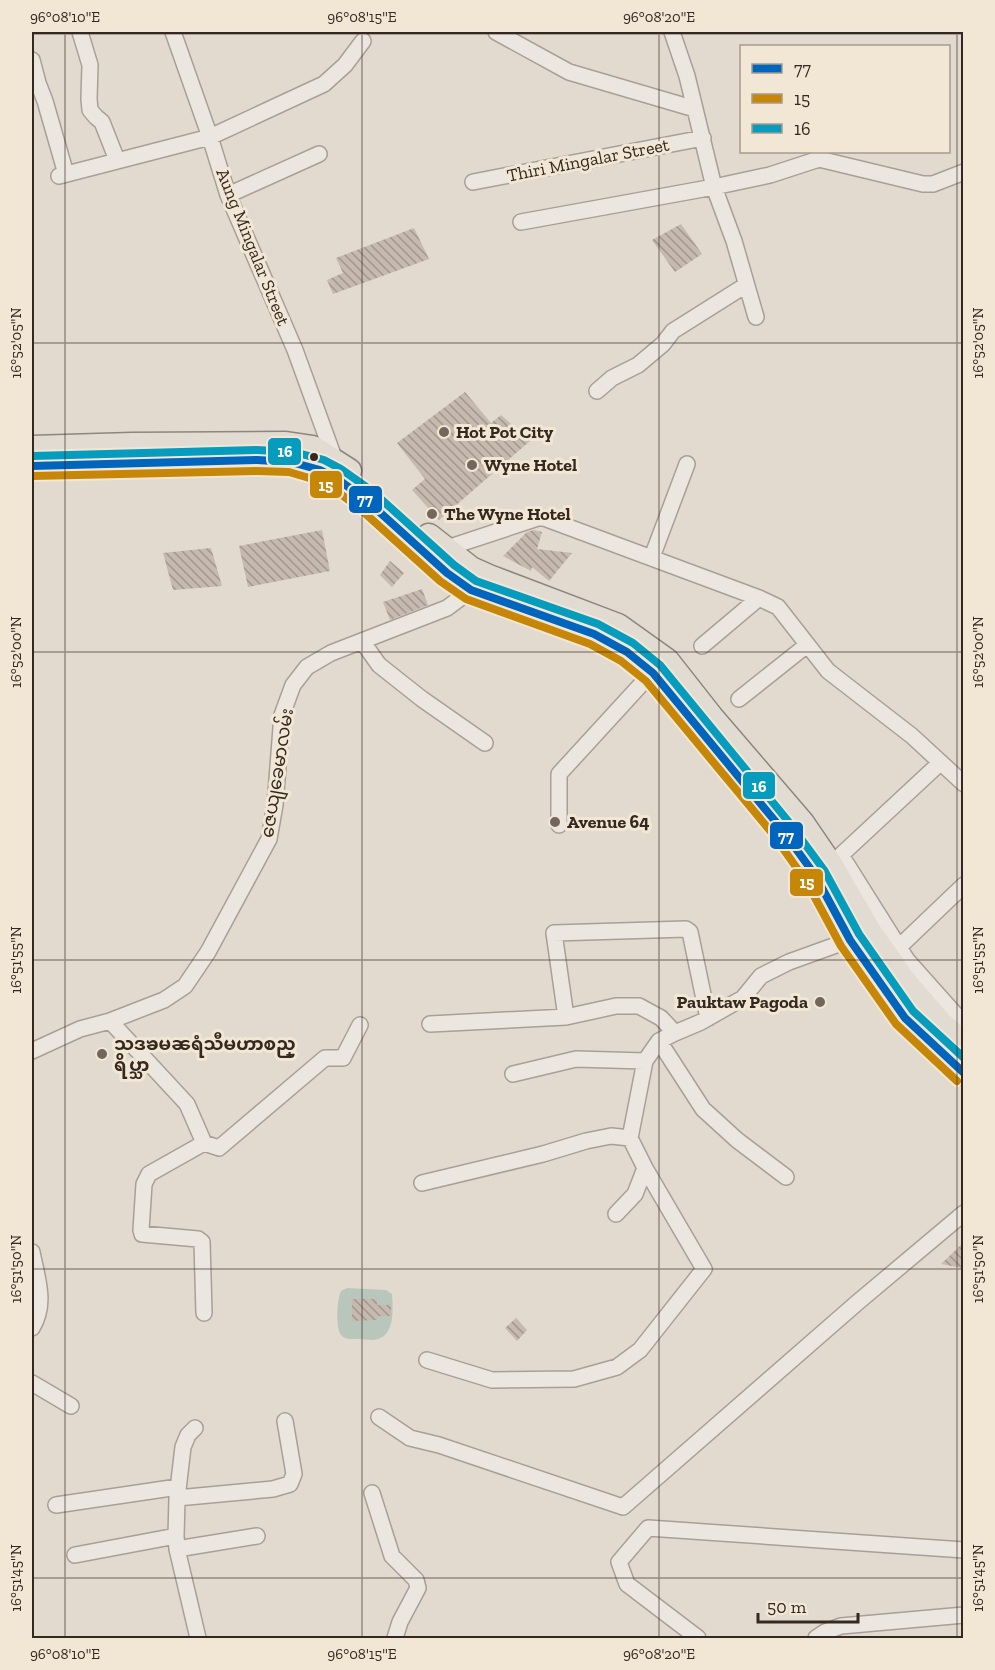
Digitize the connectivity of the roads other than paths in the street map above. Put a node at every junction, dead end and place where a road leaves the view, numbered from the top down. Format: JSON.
{"nodes":[{"id":1,"x":80,"y":32,"type":"edge"},
{"id":2,"x":173,"y":32,"type":"edge"},
{"id":3,"x":496,"y":32,"type":"edge"},
{"id":4,"x":672,"y":32,"type":"edge"},
{"id":5,"x":363,"y":41,"type":"dead end"},
{"id":6,"x":32,"y":60,"type":"edge"},
{"id":7,"x":695,"y":109,"type":"junction"},
{"id":8,"x":210,"y":137,"type":"junction"},
{"id":9,"x":703,"y":138,"type":"junction"},
{"id":10,"x":319,"y":154,"type":"dead end"},
{"id":11,"x":117,"y":160,"type":"junction"},
{"id":12,"x":963,"y":172,"type":"edge"},
{"id":13,"x":473,"y":182,"type":"dead end"},
{"id":14,"x":714,"y":187,"type":"junction"},
{"id":15,"x":228,"y":195,"type":"junction"},
{"id":16,"x":521,"y":222,"type":"dead end"},
{"id":17,"x":746,"y":285,"type":"junction"},
{"id":18,"x":756,"y":317,"type":"dead end"},
{"id":19,"x":597,"y":391,"type":"dead end"},
{"id":20,"x":32,"y":448,"type":"edge"},
{"id":21,"x":225,"y":452,"type":"junction"},
{"id":22,"x":687,"y":464,"type":"dead end"},
{"id":23,"x":32,"y":466,"type":"edge"},
{"id":24,"x":336,"y":470,"type":"junction"},
{"id":25,"x":444,"y":549,"type":"junction"},
{"id":26,"x":652,"y":557,"type":"junction"},
{"id":27,"x":476,"y":582,"type":"junction"},
{"id":28,"x":759,"y":598,"type":"junction"},
{"id":29,"x":362,"y":641,"type":"junction"},
{"id":30,"x":807,"y":645,"type":"junction"},
{"id":31,"x":702,"y":646,"type":"dead end"},
{"id":32,"x":658,"y":666,"type":"junction"},
{"id":33,"x":739,"y":699,"type":"dead end"},
{"id":34,"x":485,"y":743,"type":"dead end"},
{"id":35,"x":940,"y":763,"type":"junction"},
{"id":36,"x":963,"y":784,"type":"edge"},
{"id":37,"x":559,"y":825,"type":"dead end"},
{"id":38,"x":963,"y":885,"type":"edge"},
{"id":39,"x":859,"y":935,"type":"junction"},
{"id":40,"x":898,"y":948,"type":"junction"},
{"id":41,"x":566,"y":1017,"type":"junction"},
{"id":42,"x":708,"y":1018,"type":"junction"},
{"id":43,"x":110,"y":1021,"type":"junction"},
{"id":44,"x":430,"y":1024,"type":"dead end"},
{"id":45,"x":963,"y":1024,"type":"edge"},
{"id":46,"x":360,"y":1025,"type":"dead end"},
{"id":47,"x":675,"y":1033,"type":"junction"},
{"id":48,"x":658,"y":1041,"type":"junction"},
{"id":49,"x":963,"y":1044,"type":"edge"},
{"id":50,"x":32,"y":1052,"type":"edge"},
{"id":51,"x":645,"y":1061,"type":"junction"},
{"id":52,"x":963,"y":1073,"type":"edge"},
{"id":53,"x":513,"y":1074,"type":"dead end"},
{"id":54,"x":630,"y":1138,"type":"junction"},
{"id":55,"x":204,"y":1143,"type":"junction"},
{"id":56,"x":645,"y":1168,"type":"junction"},
{"id":57,"x":786,"y":1177,"type":"dead end"},
{"id":58,"x":422,"y":1183,"type":"dead end"},
{"id":59,"x":963,"y":1213,"type":"edge"},
{"id":60,"x":616,"y":1214,"type":"dead end"},
{"id":61,"x":32,"y":1252,"type":"edge"},
{"id":62,"x":204,"y":1313,"type":"dead end"},
{"id":63,"x":32,"y":1328,"type":"edge"},
{"id":64,"x":427,"y":1360,"type":"dead end"},
{"id":65,"x":32,"y":1383,"type":"edge"},
{"id":66,"x":71,"y":1406,"type":"dead end"},
{"id":67,"x":379,"y":1417,"type":"dead end"},
{"id":68,"x":285,"y":1421,"type":"dead end"},
{"id":69,"x":195,"y":1428,"type":"dead end"},
{"id":70,"x":178,"y":1493,"type":"junction"},
{"id":71,"x":372,"y":1493,"type":"dead end"},
{"id":72,"x":56,"y":1505,"type":"dead end"},
{"id":73,"x":256,"y":1536,"type":"dead end"},
{"id":74,"x":177,"y":1543,"type":"junction"},
{"id":75,"x":963,"y":1550,"type":"edge"},
{"id":76,"x":75,"y":1555,"type":"dead end"},
{"id":77,"x":963,"y":1616,"type":"edge"},
{"id":78,"x":198,"y":1638,"type":"edge"},
{"id":79,"x":395,"y":1638,"type":"edge"},
{"id":80,"x":698,"y":1638,"type":"edge"},
{"id":81,"x":816,"y":1638,"type":"edge"}],
"edges":[{"from":1,"to":11,"type":"street"},
{"from":2,"to":8,"type":"street","name":"Aung Mingalar Street"},
{"from":3,"to":7,"type":"street"},
{"from":4,"to":7,"type":"street"},
{"from":5,"to":8,"type":"street"},
{"from":6,"to":11,"type":"street"},
{"from":7,"to":9,"type":"street"},
{"from":8,"to":11,"type":"street"},
{"from":8,"to":15,"type":"street","name":"Aung Mingalar Street"},
{"from":9,"to":13,"type":"street","name":"Thiri Mingalar Street"},
{"from":9,"to":14,"type":"street"},
{"from":10,"to":15,"type":"street"},
{"from":12,"to":14,"type":"street"},
{"from":14,"to":16,"type":"street"},
{"from":14,"to":17,"type":"street"},
{"from":15,"to":24,"type":"street","name":"Aung Mingalar Street"},
{"from":17,"to":18,"type":"street"},
{"from":17,"to":19,"type":"street"},
{"from":20,"to":21,"type":"main road"},
{"from":21,"to":23,"type":"main road"},
{"from":21,"to":24,"type":"main road"},
{"from":22,"to":26,"type":"street"},
{"from":24,"to":25,"type":"main road"},
{"from":24,"to":27,"type":"main road"},
{"from":25,"to":26,"type":"street"},
{"from":25,"to":27,"type":"main road"},
{"from":26,"to":28,"type":"street"},
{"from":27,"to":29,"type":"street","name":"ဇေယျခေမာလမ်း"},
{"from":27,"to":32,"type":"main road"},
{"from":28,"to":30,"type":"street"},
{"from":28,"to":31,"type":"street"},
{"from":29,"to":34,"type":"street"},
{"from":29,"to":43,"type":"street","name":"ဇေယျခေမာလမ်း"},
{"from":30,"to":33,"type":"street"},
{"from":30,"to":35,"type":"street"},
{"from":32,"to":37,"type":"street"},
{"from":32,"to":39,"type":"main road"},
{"from":35,"to":36,"type":"street"},
{"from":35,"to":40,"type":"street"},
{"from":38,"to":40,"type":"street"},
{"from":39,"to":42,"type":"street"},
{"from":39,"to":49,"type":"main road"},
{"from":39,"to":52,"type":"main road"},
{"from":40,"to":45,"type":"street"},
{"from":41,"to":42,"type":"street"},
{"from":41,"to":44,"type":"street"},
{"from":41,"to":47,"type":"street"},
{"from":42,"to":47,"type":"street"},
{"from":43,"to":50,"type":"street","name":"ဇေယျခေမာလမ်း"},
{"from":43,"to":55,"type":"street"},
{"from":46,"to":55,"type":"street"},
{"from":47,"to":48,"type":"street"},
{"from":48,"to":51,"type":"street"},
{"from":48,"to":57,"type":"street"},
{"from":51,"to":53,"type":"street"},
{"from":51,"to":54,"type":"street"},
{"from":54,"to":56,"type":"street"},
{"from":54,"to":58,"type":"street"},
{"from":55,"to":62,"type":"street"},
{"from":56,"to":60,"type":"street"},
{"from":56,"to":64,"type":"street"},
{"from":59,"to":67,"type":"street"},
{"from":61,"to":63,"type":"street"},
{"from":65,"to":66,"type":"street"},
{"from":68,"to":70,"type":"street"},
{"from":69,"to":70,"type":"street"},
{"from":70,"to":72,"type":"street"},
{"from":70,"to":74,"type":"street"},
{"from":71,"to":79,"type":"street"},
{"from":73,"to":74,"type":"street"},
{"from":74,"to":76,"type":"street"},
{"from":74,"to":78,"type":"street"},
{"from":75,"to":80,"type":"street"},
{"from":77,"to":81,"type":"street"}]}
